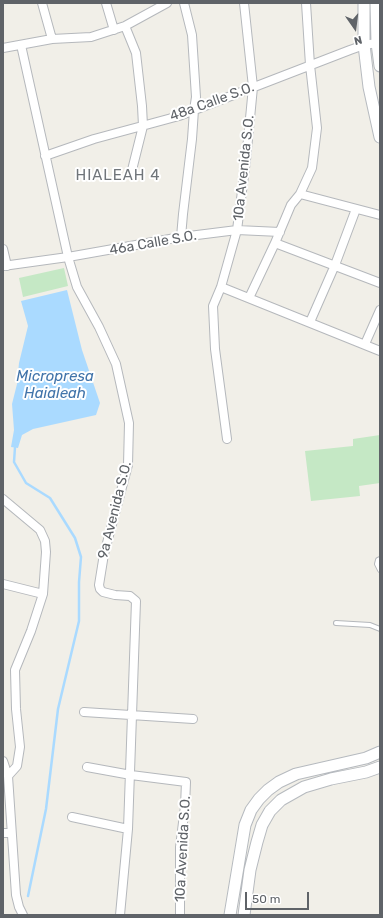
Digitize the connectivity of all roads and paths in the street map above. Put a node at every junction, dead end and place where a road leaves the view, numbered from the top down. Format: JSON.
{"nodes":[{"id":1,"x":42,"y":3,"type":"edge"},
{"id":2,"x":106,"y":3,"type":"edge"},
{"id":3,"x":167,"y":3,"type":"edge"},
{"id":4,"x":184,"y":3,"type":"edge"},
{"id":5,"x":244,"y":3,"type":"edge"},
{"id":6,"x":306,"y":3,"type":"edge"},
{"id":7,"x":364,"y":3,"type":"edge"},
{"id":8,"x":376,"y":3,"type":"edge"},
{"id":9,"x":125,"y":26,"type":"junction"},
{"id":10,"x":114,"y":30,"type":"junction"},
{"id":11,"x":52,"y":39,"type":"junction"},
{"id":12,"x":377,"y":43,"type":"junction"},
{"id":13,"x":21,"y":45,"type":"junction"},
{"id":14,"x":364,"y":45,"type":"junction"},
{"id":15,"x":3,"y":48,"type":"edge"},
{"id":16,"x":380,"y":61,"type":"edge"},
{"id":17,"x":310,"y":65,"type":"junction"},
{"id":18,"x":253,"y":87,"type":"junction"},
{"id":19,"x":194,"y":110,"type":"junction"},
{"id":20,"x":143,"y":126,"type":"junction"},
{"id":21,"x":380,"y":137,"type":"edge"},
{"id":22,"x":45,"y":156,"type":"junction"},
{"id":23,"x":131,"y":174,"type":"dead end"},
{"id":24,"x":300,"y":194,"type":"junction"},
{"id":25,"x":356,"y":209,"type":"junction"},
{"id":26,"x":380,"y":215,"type":"edge"},
{"id":27,"x":237,"y":230,"type":"junction"},
{"id":28,"x":280,"y":232,"type":"junction"},
{"id":29,"x":181,"y":237,"type":"junction"},
{"id":30,"x":275,"y":243,"type":"junction"},
{"id":31,"x":3,"y":249,"type":"edge"},
{"id":32,"x":68,"y":257,"type":"junction"},
{"id":33,"x":335,"y":265,"type":"junction"},
{"id":34,"x":5,"y":266,"type":"edge"},
{"id":35,"x":380,"y":283,"type":"edge"},
{"id":36,"x":221,"y":287,"type":"junction"},
{"id":37,"x":249,"y":298,"type":"junction"},
{"id":38,"x":380,"y":310,"type":"edge"},
{"id":39,"x":310,"y":322,"type":"junction"},
{"id":40,"x":365,"y":344,"type":"junction"},
{"id":41,"x":380,"y":351,"type":"edge"},
{"id":42,"x":227,"y":439,"type":"dead end"},
{"id":43,"x":3,"y":499,"type":"edge"},
{"id":44,"x":380,"y":559,"type":"edge"},
{"id":45,"x":380,"y":570,"type":"edge"},
{"id":46,"x":3,"y":584,"type":"edge"},
{"id":47,"x":43,"y":594,"type":"junction"},
{"id":48,"x":336,"y":623,"type":"dead end"},
{"id":49,"x":380,"y":630,"type":"edge"},
{"id":50,"x":84,"y":712,"type":"dead end"},
{"id":51,"x":131,"y":715,"type":"junction"},
{"id":52,"x":193,"y":719,"type":"dead end"},
{"id":53,"x":380,"y":752,"type":"edge"},
{"id":54,"x":3,"y":761,"type":"edge"},
{"id":55,"x":87,"y":767,"type":"dead end"},
{"id":56,"x":380,"y":767,"type":"edge"},
{"id":57,"x":130,"y":775,"type":"junction"},
{"id":58,"x":8,"y":776,"type":"junction"},
{"id":59,"x":72,"y":816,"type":"dead end"},
{"id":60,"x":128,"y":829,"type":"junction"},
{"id":61,"x":7,"y":833,"type":"edge"},
{"id":62,"x":23,"y":914,"type":"edge"},
{"id":63,"x":120,"y":915,"type":"edge"},
{"id":64,"x":180,"y":915,"type":"edge"},
{"id":65,"x":230,"y":915,"type":"edge"},
{"id":66,"x":244,"y":915,"type":"edge"}],
"edges":[{"from":1,"to":11,"type":"street"},
{"from":2,"to":10,"type":"street"},
{"from":3,"to":9,"type":"street"},
{"from":4,"to":19,"type":"street"},
{"from":5,"to":18,"type":"street","name":"10a Avenida S.O."},
{"from":6,"to":17,"type":"street"},
{"from":7,"to":14,"type":"main road"},
{"from":8,"to":12,"type":"main road"},
{"from":9,"to":10,"type":"street"},
{"from":9,"to":20,"type":"street"},
{"from":10,"to":11,"type":"street"},
{"from":11,"to":13,"type":"street"},
{"from":12,"to":14,"type":"street","name":"48a Calle S.O."},
{"from":12,"to":16,"type":"main road"},
{"from":13,"to":15,"type":"street"},
{"from":13,"to":22,"type":"street"},
{"from":14,"to":17,"type":"street","name":"48a Calle S.O."},
{"from":14,"to":21,"type":"main road"},
{"from":17,"to":18,"type":"street","name":"48a Calle S.O."},
{"from":17,"to":24,"type":"street"},
{"from":18,"to":19,"type":"street","name":"48a Calle S.O."},
{"from":18,"to":27,"type":"street","name":"10a Avenida S.O."},
{"from":19,"to":20,"type":"street","name":"48a Calle S.O."},
{"from":19,"to":29,"type":"street"},
{"from":20,"to":22,"type":"street","name":"48a Calle S.O."},
{"from":20,"to":23,"type":"street"},
{"from":22,"to":32,"type":"street"},
{"from":24,"to":25,"type":"street"},
{"from":24,"to":28,"type":"street"},
{"from":25,"to":26,"type":"street"},
{"from":25,"to":33,"type":"street"},
{"from":27,"to":28,"type":"street","name":"46a Calle S.O."},
{"from":27,"to":29,"type":"street","name":"46a Calle S.O."},
{"from":27,"to":36,"type":"street","name":"10a Avenida S.O."},
{"from":28,"to":30,"type":"street"},
{"from":29,"to":32,"type":"street","name":"46a Calle S.O."},
{"from":30,"to":33,"type":"street"},
{"from":30,"to":37,"type":"street"},
{"from":31,"to":34,"type":"street"},
{"from":32,"to":34,"type":"street","name":"46a Calle S.O."},
{"from":32,"to":51,"type":"street","name":"9a Avenida S.O."},
{"from":33,"to":35,"type":"street"},
{"from":33,"to":39,"type":"street"},
{"from":36,"to":37,"type":"street"},
{"from":36,"to":42,"type":"street","name":"10a Avenida S.O."},
{"from":37,"to":39,"type":"street"},
{"from":38,"to":40,"type":"street"},
{"from":39,"to":40,"type":"street"},
{"from":40,"to":41,"type":"street"},
{"from":43,"to":47,"type":"street"},
{"from":44,"to":45,"type":"lane"},
{"from":46,"to":47,"type":"street"},
{"from":47,"to":58,"type":"street"},
{"from":48,"to":49,"type":"lane"},
{"from":50,"to":51,"type":"street"},
{"from":51,"to":52,"type":"street"},
{"from":51,"to":57,"type":"street"},
{"from":53,"to":65,"type":"main road"},
{"from":54,"to":58,"type":"street"},
{"from":55,"to":57,"type":"street"},
{"from":56,"to":66,"type":"main road"},
{"from":57,"to":60,"type":"street"},
{"from":57,"to":64,"type":"street","name":"10a Avenida S.O."},
{"from":58,"to":61,"type":"street"},
{"from":59,"to":60,"type":"street"},
{"from":60,"to":63,"type":"street"},
{"from":61,"to":62,"type":"street"}]}
